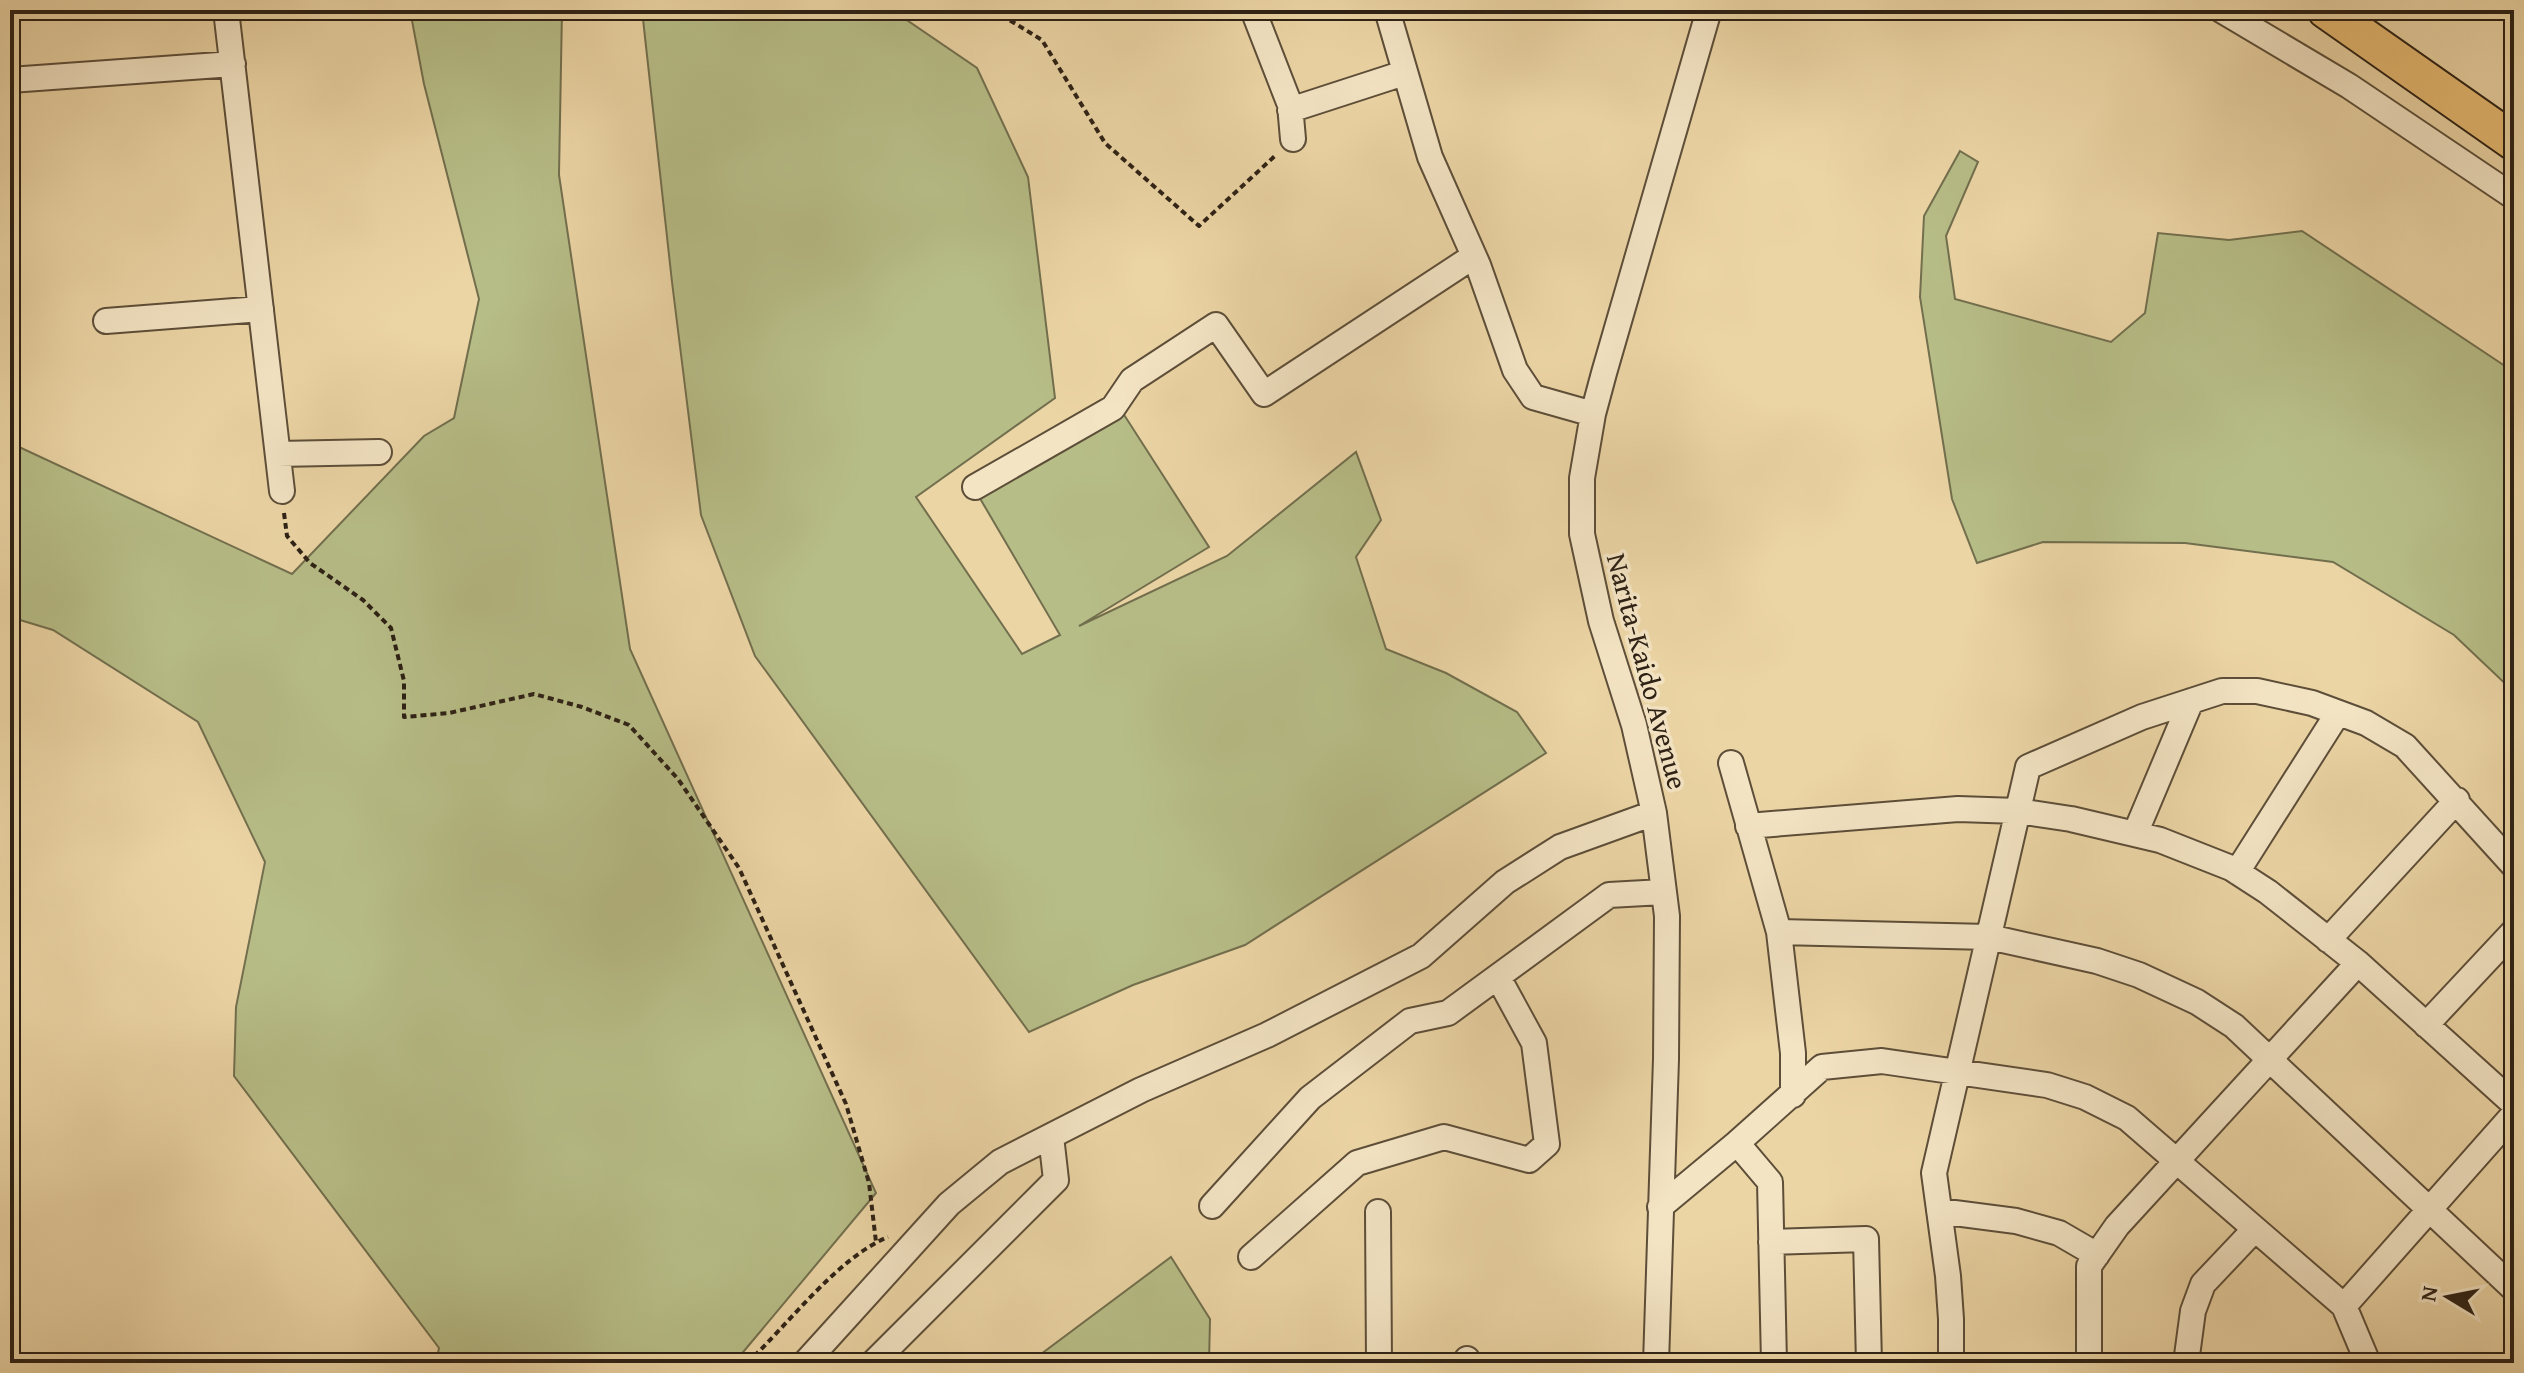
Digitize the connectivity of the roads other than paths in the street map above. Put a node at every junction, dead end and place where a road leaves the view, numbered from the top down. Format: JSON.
{"nodes":[{"id":1,"x":226,"y":10,"type":"edge"},
{"id":2,"x":1253,"y":10,"type":"edge"},
{"id":3,"x":1387,"y":10,"type":"edge"},
{"id":4,"x":1709,"y":10,"type":"edge"},
{"id":5,"x":2221,"y":10,"type":"edge"},
{"id":6,"x":2326,"y":10,"type":"edge"},
{"id":7,"x":233,"y":64,"type":"junction"},
{"id":8,"x":1404,"y":73,"type":"junction"},
{"id":9,"x":10,"y":80,"type":"edge"},
{"id":10,"x":1290,"y":110,"type":"junction"},
{"id":11,"x":1293,"y":139,"type":"road end"},
{"id":12,"x":2514,"y":142,"type":"edge"},
{"id":13,"x":2514,"y":197,"type":"edge"},
{"id":14,"x":1474,"y":256,"type":"junction"},
{"id":15,"x":261,"y":309,"type":"junction"},
{"id":16,"x":106,"y":321,"type":"dead end"},
{"id":17,"x":1593,"y":414,"type":"junction"},
{"id":18,"x":379,"y":452,"type":"dead end"},
{"id":19,"x":278,"y":454,"type":"junction"},
{"id":20,"x":975,"y":487,"type":"dead end"},
{"id":21,"x":282,"y":491,"type":"road end"},
{"id":22,"x":2191,"y":701,"type":"junction"},
{"id":23,"x":2338,"y":713,"type":"junction"},
{"id":24,"x":1731,"y":763,"type":"dead end"},
{"id":25,"x":2457,"y":800,"type":"junction"},
{"id":26,"x":2018,"y":811,"type":"junction"},
{"id":27,"x":1654,"y":813,"type":"junction"},
{"id":28,"x":1748,"y":826,"type":"junction"},
{"id":29,"x":2135,"y":834,"type":"junction"},
{"id":30,"x":2514,"y":866,"type":"edge"},
{"id":31,"x":2237,"y":872,"type":"junction"},
{"id":32,"x":1663,"y":892,"type":"junction"},
{"id":33,"x":2514,"y":931,"type":"edge"},
{"id":34,"x":1779,"y":932,"type":"junction"},
{"id":35,"x":1989,"y":937,"type":"junction"},
{"id":36,"x":2328,"y":940,"type":"junction"},
{"id":37,"x":2358,"y":963,"type":"junction"},
{"id":38,"x":1498,"y":977,"type":"junction"},
{"id":39,"x":2426,"y":1025,"type":"junction"},
{"id":40,"x":2269,"y":1060,"type":"junction"},
{"id":41,"x":1957,"y":1072,"type":"junction"},
{"id":42,"x":1793,"y":1095,"type":"junction"},
{"id":43,"x":2514,"y":1104,"type":"edge"},
{"id":44,"x":2514,"y":1114,"type":"edge"},
{"id":45,"x":1051,"y":1136,"type":"junction"},
{"id":46,"x":1737,"y":1143,"type":"junction"},
{"id":47,"x":2177,"y":1161,"type":"junction"},
{"id":48,"x":1212,"y":1206,"type":"dead end"},
{"id":49,"x":1660,"y":1207,"type":"junction"},
{"id":50,"x":2429,"y":1210,"type":"junction"},
{"id":51,"x":1939,"y":1211,"type":"junction"},
{"id":52,"x":1378,"y":1212,"type":"dead end"},
{"id":53,"x":2255,"y":1229,"type":"junction"},
{"id":54,"x":1771,"y":1242,"type":"junction"},
{"id":55,"x":2097,"y":1255,"type":"junction"},
{"id":56,"x":1251,"y":1257,"type":"dead end"},
{"id":57,"x":2514,"y":1289,"type":"edge"},
{"id":58,"x":2344,"y":1306,"type":"junction"},
{"id":59,"x":805,"y":1363,"type":"edge"},
{"id":60,"x":873,"y":1363,"type":"edge"},
{"id":61,"x":1379,"y":1363,"type":"edge"},
{"id":62,"x":1656,"y":1363,"type":"edge"},
{"id":63,"x":1774,"y":1363,"type":"edge"},
{"id":64,"x":1869,"y":1363,"type":"edge"},
{"id":65,"x":1951,"y":1363,"type":"edge"},
{"id":66,"x":2089,"y":1363,"type":"edge"},
{"id":67,"x":2186,"y":1363,"type":"edge"},
{"id":68,"x":2368,"y":1363,"type":"edge"}],
"edges":[{"from":1,"to":7,"type":"street"},
{"from":2,"to":10,"type":"street"},
{"from":3,"to":8,"type":"street"},
{"from":4,"to":17,"type":"street","name":"Narita-Kaido Avenue"},
{"from":5,"to":13,"type":"street"},
{"from":6,"to":12,"type":"highway"},
{"from":7,"to":9,"type":"street"},
{"from":7,"to":15,"type":"street"},
{"from":8,"to":10,"type":"street"},
{"from":8,"to":14,"type":"street"},
{"from":10,"to":11,"type":"street"},
{"from":14,"to":17,"type":"street"},
{"from":14,"to":20,"type":"street"},
{"from":15,"to":16,"type":"street"},
{"from":15,"to":19,"type":"street"},
{"from":17,"to":27,"type":"street","name":"Narita-Kaido Avenue"},
{"from":18,"to":19,"type":"street"},
{"from":19,"to":21,"type":"street"},
{"from":22,"to":23,"type":"street"},
{"from":22,"to":26,"type":"street"},
{"from":22,"to":29,"type":"street"},
{"from":23,"to":25,"type":"street"},
{"from":23,"to":31,"type":"street"},
{"from":24,"to":28,"type":"street"},
{"from":25,"to":30,"type":"street"},
{"from":25,"to":36,"type":"street"},
{"from":26,"to":28,"type":"street"},
{"from":26,"to":29,"type":"street"},
{"from":26,"to":35,"type":"street"},
{"from":27,"to":32,"type":"street","name":"Narita-Kaido Avenue"},
{"from":27,"to":45,"type":"street"},
{"from":28,"to":34,"type":"street"},
{"from":29,"to":31,"type":"street"},
{"from":31,"to":36,"type":"street"},
{"from":32,"to":38,"type":"street"},
{"from":32,"to":49,"type":"street","name":"Narita-Kaido Avenue"},
{"from":33,"to":39,"type":"street"},
{"from":34,"to":35,"type":"street"},
{"from":34,"to":42,"type":"street"},
{"from":35,"to":40,"type":"street"},
{"from":35,"to":41,"type":"street"},
{"from":36,"to":37,"type":"street"},
{"from":37,"to":39,"type":"street"},
{"from":37,"to":40,"type":"street"},
{"from":38,"to":48,"type":"street"},
{"from":38,"to":56,"type":"street"},
{"from":39,"to":43,"type":"street"},
{"from":40,"to":47,"type":"street"},
{"from":40,"to":50,"type":"street"},
{"from":41,"to":42,"type":"street"},
{"from":41,"to":47,"type":"street"},
{"from":41,"to":51,"type":"street"},
{"from":42,"to":46,"type":"street"},
{"from":44,"to":50,"type":"street"},
{"from":45,"to":59,"type":"street"},
{"from":45,"to":60,"type":"street"},
{"from":46,"to":49,"type":"street"},
{"from":46,"to":54,"type":"street"},
{"from":47,"to":53,"type":"street"},
{"from":47,"to":55,"type":"street"},
{"from":49,"to":62,"type":"street","name":"Narita-Kaido Avenue"},
{"from":50,"to":57,"type":"street"},
{"from":50,"to":58,"type":"street"},
{"from":51,"to":55,"type":"street"},
{"from":51,"to":65,"type":"street"},
{"from":52,"to":61,"type":"street"},
{"from":53,"to":58,"type":"street"},
{"from":53,"to":67,"type":"street"},
{"from":54,"to":63,"type":"street"},
{"from":54,"to":64,"type":"street"},
{"from":55,"to":66,"type":"street"},
{"from":58,"to":68,"type":"street"}]}
